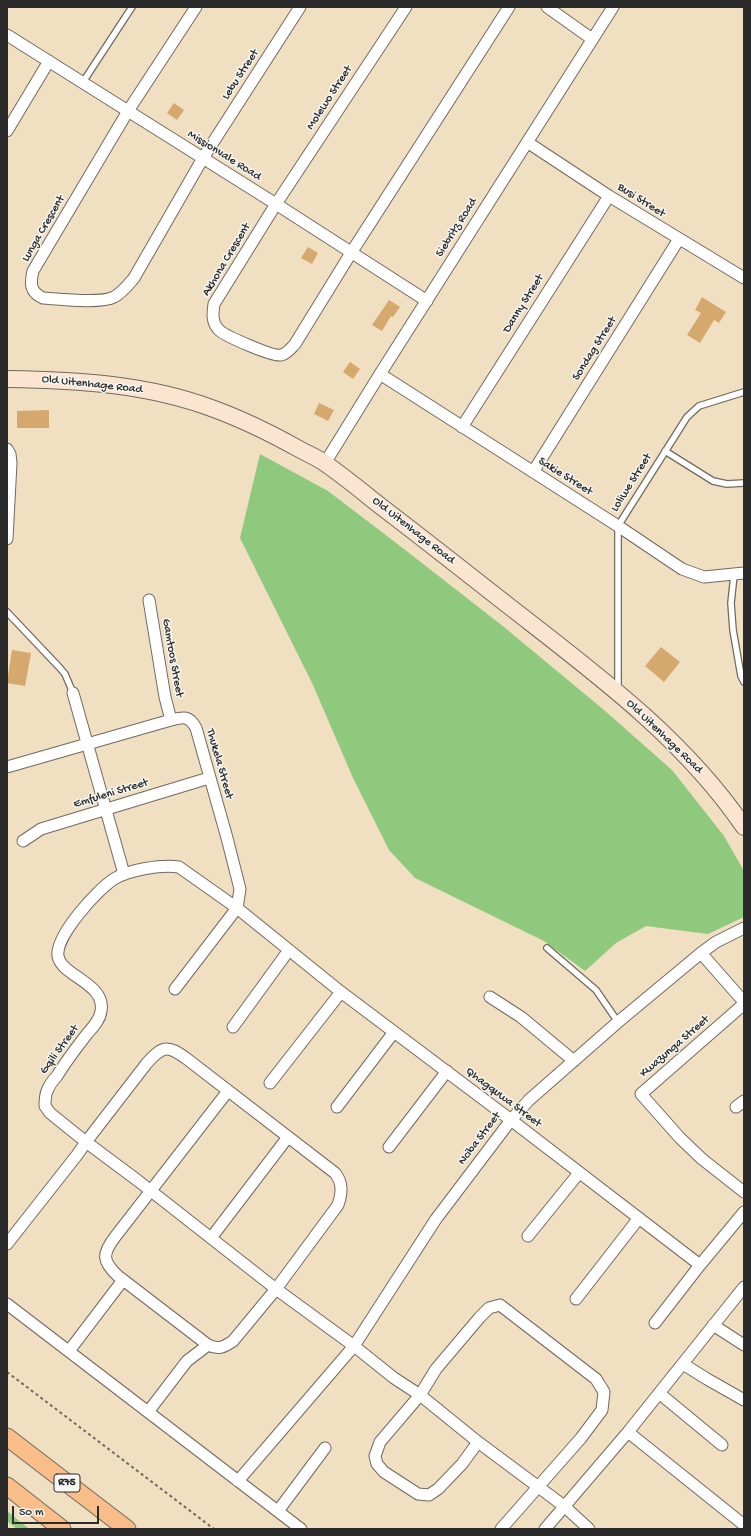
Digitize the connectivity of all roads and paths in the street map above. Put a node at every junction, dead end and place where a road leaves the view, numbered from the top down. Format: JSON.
{"nodes":[{"id":1,"x":132,"y":7,"type":"edge"},
{"id":2,"x":196,"y":7,"type":"edge"},
{"id":3,"x":300,"y":7,"type":"edge"},
{"id":4,"x":406,"y":7,"type":"edge"},
{"id":5,"x":509,"y":7,"type":"edge"},
{"id":6,"x":547,"y":7,"type":"edge"},
{"id":7,"x":613,"y":7,"type":"edge"},
{"id":8,"x":7,"y":35,"type":"edge"},
{"id":9,"x":592,"y":39,"type":"junction"},
{"id":10,"x":50,"y":61,"type":"junction"},
{"id":11,"x":82,"y":82,"type":"junction"},
{"id":12,"x":128,"y":111,"type":"junction"},
{"id":13,"x":7,"y":131,"type":"edge"},
{"id":14,"x":527,"y":142,"type":"junction"},
{"id":15,"x":203,"y":158,"type":"junction"},
{"id":16,"x":609,"y":196,"type":"junction"},
{"id":17,"x":276,"y":204,"type":"junction"},
{"id":18,"x":679,"y":239,"type":"junction"},
{"id":19,"x":351,"y":253,"type":"junction"},
{"id":20,"x":744,"y":278,"type":"edge"},
{"id":21,"x":427,"y":301,"type":"junction"},
{"id":22,"x":380,"y":374,"type":"junction"},
{"id":23,"x":7,"y":379,"type":"edge"},
{"id":24,"x":744,"y":392,"type":"edge"},
{"id":25,"x":462,"y":427,"type":"junction"},
{"id":26,"x":7,"y":449,"type":"edge"},
{"id":27,"x":665,"y":451,"type":"junction"},
{"id":28,"x":325,"y":463,"type":"junction"},
{"id":29,"x":533,"y":472,"type":"junction"},
{"id":30,"x":744,"y":483,"type":"edge"},
{"id":31,"x":618,"y":526,"type":"junction"},
{"id":32,"x":7,"y":539,"type":"edge"},
{"id":33,"x":739,"y":574,"type":"edge"},
{"id":34,"x":149,"y":600,"type":"dead end"},
{"id":35,"x":7,"y":612,"type":"edge"},
{"id":36,"x":744,"y":682,"type":"edge"},
{"id":37,"x":73,"y":693,"type":"joint"},
{"id":38,"x":619,"y":693,"type":"junction"},
{"id":39,"x":171,"y":720,"type":"junction"},
{"id":40,"x":87,"y":745,"type":"junction"},
{"id":41,"x":7,"y":767,"type":"edge"},
{"id":42,"x":209,"y":778,"type":"junction"},
{"id":43,"x":105,"y":809,"type":"junction"},
{"id":44,"x":744,"y":827,"type":"edge"},
{"id":45,"x":23,"y":841,"type":"dead end"},
{"id":46,"x":124,"y":874,"type":"junction"},
{"id":47,"x":237,"y":908,"type":"junction"},
{"id":48,"x":744,"y":928,"type":"edge"},
{"id":49,"x":547,"y":948,"type":"dead end"},
{"id":50,"x":289,"y":950,"type":"junction"},
{"id":51,"x":701,"y":953,"type":"junction"},
{"id":52,"x":175,"y":989,"type":"dead end"},
{"id":53,"x":342,"y":992,"type":"junction"},
{"id":54,"x":490,"y":997,"type":"dead end"},
{"id":55,"x":744,"y":1003,"type":"edge"},
{"id":56,"x":618,"y":1022,"type":"junction"},
{"id":57,"x":233,"y":1027,"type":"dead end"},
{"id":58,"x":394,"y":1032,"type":"junction"},
{"id":59,"x":574,"y":1061,"type":"junction"},
{"id":60,"x":447,"y":1072,"type":"junction"},
{"id":61,"x":270,"y":1083,"type":"dead end"},
{"id":62,"x":228,"y":1091,"type":"junction"},
{"id":63,"x":337,"y":1108,"type":"dead end"},
{"id":64,"x":511,"y":1120,"type":"junction"},
{"id":65,"x":288,"y":1137,"type":"junction"},
{"id":66,"x":86,"y":1142,"type":"junction"},
{"id":67,"x":389,"y":1147,"type":"dead end"},
{"id":68,"x":579,"y":1173,"type":"junction"},
{"id":69,"x":150,"y":1190,"type":"junction"},
{"id":70,"x":744,"y":1192,"type":"edge"},
{"id":71,"x":744,"y":1212,"type":"edge"},
{"id":72,"x":639,"y":1218,"type":"junction"},
{"id":73,"x":528,"y":1236,"type":"dead end"},
{"id":74,"x":211,"y":1238,"type":"junction"},
{"id":75,"x":7,"y":1244,"type":"edge"},
{"id":76,"x":700,"y":1265,"type":"junction"},
{"id":77,"x":123,"y":1280,"type":"junction"},
{"id":78,"x":744,"y":1287,"type":"edge"},
{"id":79,"x":276,"y":1289,"type":"junction"},
{"id":80,"x":576,"y":1299,"type":"dead end"},
{"id":81,"x":7,"y":1304,"type":"edge"},
{"id":82,"x":655,"y":1323,"type":"dead end"},
{"id":83,"x":713,"y":1325,"type":"junction"},
{"id":84,"x":208,"y":1345,"type":"junction"},
{"id":85,"x":744,"y":1345,"type":"edge"},
{"id":86,"x":354,"y":1346,"type":"junction"},
{"id":87,"x":69,"y":1351,"type":"junction"},
{"id":88,"x":682,"y":1364,"type":"junction"},
{"id":89,"x":7,"y":1372,"type":"edge"},
{"id":90,"x":659,"y":1393,"type":"junction"},
{"id":91,"x":420,"y":1395,"type":"junction"},
{"id":92,"x":744,"y":1400,"type":"edge"},
{"id":93,"x":148,"y":1412,"type":"junction"},
{"id":94,"x":628,"y":1432,"type":"junction"},
{"id":95,"x":7,"y":1437,"type":"edge"},
{"id":96,"x":478,"y":1442,"type":"junction"},
{"id":97,"x":722,"y":1445,"type":"dead end"},
{"id":98,"x":325,"y":1448,"type":"dead end"},
{"id":99,"x":238,"y":1481,"type":"junction"},
{"id":100,"x":7,"y":1486,"type":"edge"},
{"id":101,"x":538,"y":1486,"type":"junction"},
{"id":102,"x":564,"y":1506,"type":"junction"},
{"id":103,"x":278,"y":1511,"type":"junction"},
{"id":104,"x":744,"y":1525,"type":"edge"},
{"id":105,"x":62,"y":1529,"type":"edge"},
{"id":106,"x":126,"y":1529,"type":"edge"},
{"id":107,"x":214,"y":1529,"type":"edge"},
{"id":108,"x":301,"y":1529,"type":"edge"},
{"id":109,"x":501,"y":1529,"type":"edge"},
{"id":110,"x":545,"y":1529,"type":"edge"},
{"id":111,"x":589,"y":1529,"type":"edge"}],
"edges":[{"from":1,"to":11,"type":"lane"},
{"from":2,"to":12,"type":"street"},
{"from":3,"to":15,"type":"street","name":"Lebu Street"},
{"from":4,"to":17,"type":"street","name":"Molewo Street"},
{"from":5,"to":19,"type":"street","name":"Akhona Crescent"},
{"from":6,"to":9,"type":"street"},
{"from":7,"to":9,"type":"street","name":"Siebritz Road"},
{"from":8,"to":10,"type":"street","name":"Missionvale Road"},
{"from":9,"to":14,"type":"street","name":"Siebritz Road"},
{"from":10,"to":11,"type":"street","name":"Missionvale Road"},
{"from":10,"to":13,"type":"street"},
{"from":11,"to":12,"type":"street","name":"Missionvale Road"},
{"from":12,"to":15,"type":"street","name":"Missionvale Road"},
{"from":12,"to":15,"type":"street","name":"Lunga Crescent"},
{"from":14,"to":16,"type":"street","name":"Busi Street"},
{"from":14,"to":21,"type":"street","name":"Siebritz Road"},
{"from":15,"to":17,"type":"street","name":"Missionvale Road"},
{"from":16,"to":18,"type":"street","name":"Busi Street"},
{"from":16,"to":25,"type":"street","name":"Danny Street"},
{"from":17,"to":19,"type":"street","name":"Missionvale Road"},
{"from":17,"to":19,"type":"street","name":"Akhona Crescent"},
{"from":18,"to":20,"type":"street","name":"Busi Street"},
{"from":18,"to":29,"type":"street","name":"Sondag Street"},
{"from":19,"to":21,"type":"street","name":"Missionvale Road"},
{"from":21,"to":22,"type":"street","name":"Siebritz Road"},
{"from":22,"to":25,"type":"street","name":"Sakie Street"},
{"from":22,"to":28,"type":"street","name":"Siebritz Road"},
{"from":23,"to":28,"type":"street","name":"Old Uitenhage Road"},
{"from":24,"to":27,"type":"lane","name":"Loliwe Street"},
{"from":25,"to":29,"type":"street","name":"Sakie Street"},
{"from":26,"to":32,"type":"street"},
{"from":27,"to":30,"type":"lane","name":"Loliwe Street"},
{"from":27,"to":31,"type":"lane","name":"Loliwe Street"},
{"from":28,"to":38,"type":"street","name":"Old Uitenhage Road"},
{"from":29,"to":31,"type":"street","name":"Sakie Street"},
{"from":31,"to":33,"type":"street","name":"Sakie Street"},
{"from":31,"to":38,"type":"lane"},
{"from":33,"to":36,"type":"lane"},
{"from":34,"to":39,"type":"street","name":"Gamtoos Street"},
{"from":35,"to":37,"type":"lane"},
{"from":37,"to":40,"type":"street"},
{"from":38,"to":44,"type":"street","name":"Old Uitenhage Road"},
{"from":39,"to":40,"type":"street","name":"Thukela Street"},
{"from":39,"to":42,"type":"street","name":"Thukela Street"},
{"from":40,"to":41,"type":"street","name":"Thukela Street"},
{"from":40,"to":43,"type":"street"},
{"from":42,"to":43,"type":"street","name":"Emfuleni Street"},
{"from":42,"to":47,"type":"street","name":"Thukela Street"},
{"from":43,"to":45,"type":"street","name":"Emfuleni Street"},
{"from":43,"to":46,"type":"street"},
{"from":46,"to":47,"type":"street","name":"Gqili Street"},
{"from":46,"to":66,"type":"street","name":"Gqili Street"},
{"from":47,"to":50,"type":"street","name":"Qhagquwa Street"},
{"from":47,"to":52,"type":"street"},
{"from":48,"to":51,"type":"street","name":"Nciba Street"},
{"from":49,"to":56,"type":"lane"},
{"from":50,"to":53,"type":"street","name":"Qhagquwa Street"},
{"from":50,"to":57,"type":"street"},
{"from":51,"to":55,"type":"street"},
{"from":51,"to":56,"type":"street","name":"Nciba Street"},
{"from":53,"to":58,"type":"street","name":"Qhagquwa Street"},
{"from":53,"to":61,"type":"street"},
{"from":54,"to":59,"type":"street"},
{"from":55,"to":70,"type":"street","name":"Kwazunga Street"},
{"from":56,"to":59,"type":"street","name":"Nciba Street"},
{"from":58,"to":60,"type":"street","name":"Qhagquwa Street"},
{"from":58,"to":63,"type":"street"},
{"from":59,"to":64,"type":"street","name":"Nciba Street"},
{"from":60,"to":64,"type":"street","name":"Qhagquwa Street"},
{"from":60,"to":67,"type":"street"},
{"from":62,"to":65,"type":"street"},
{"from":62,"to":66,"type":"street"},
{"from":62,"to":69,"type":"street"},
{"from":64,"to":68,"type":"street","name":"Qhagquwa Street"},
{"from":64,"to":86,"type":"street","name":"Nciba Street"},
{"from":65,"to":74,"type":"street"},
{"from":65,"to":79,"type":"street"},
{"from":66,"to":69,"type":"street"},
{"from":66,"to":75,"type":"street"},
{"from":68,"to":72,"type":"street","name":"Qhagquwa Street"},
{"from":68,"to":73,"type":"street"},
{"from":69,"to":74,"type":"street"},
{"from":69,"to":77,"type":"street"},
{"from":71,"to":76,"type":"street"},
{"from":72,"to":76,"type":"street","name":"Qhagquwa Street"},
{"from":72,"to":80,"type":"street"},
{"from":74,"to":79,"type":"street"},
{"from":76,"to":82,"type":"street"},
{"from":77,"to":84,"type":"street"},
{"from":77,"to":87,"type":"street"},
{"from":78,"to":83,"type":"street"},
{"from":79,"to":84,"type":"street"},
{"from":79,"to":86,"type":"street"},
{"from":81,"to":87,"type":"street"},
{"from":83,"to":85,"type":"street"},
{"from":83,"to":88,"type":"street"},
{"from":84,"to":93,"type":"street"},
{"from":86,"to":91,"type":"street"},
{"from":86,"to":99,"type":"street","name":"Nciba Street"},
{"from":87,"to":93,"type":"street"},
{"from":88,"to":90,"type":"street"},
{"from":88,"to":92,"type":"street"},
{"from":89,"to":107,"type":"path"},
{"from":90,"to":94,"type":"street"},
{"from":90,"to":97,"type":"street"},
{"from":91,"to":96,"type":"street"},
{"from":91,"to":96,"type":"street"},
{"from":91,"to":101,"type":"street"},
{"from":93,"to":99,"type":"street"},
{"from":94,"to":102,"type":"street"},
{"from":94,"to":104,"type":"street"},
{"from":95,"to":106,"type":"main road","number":"R75"},
{"from":96,"to":101,"type":"street"},
{"from":98,"to":103,"type":"street"},
{"from":99,"to":103,"type":"street"},
{"from":100,"to":105,"type":"main road"},
{"from":101,"to":102,"type":"street"},
{"from":101,"to":109,"type":"street"},
{"from":102,"to":110,"type":"street"},
{"from":102,"to":111,"type":"street"},
{"from":103,"to":108,"type":"street"}]}
